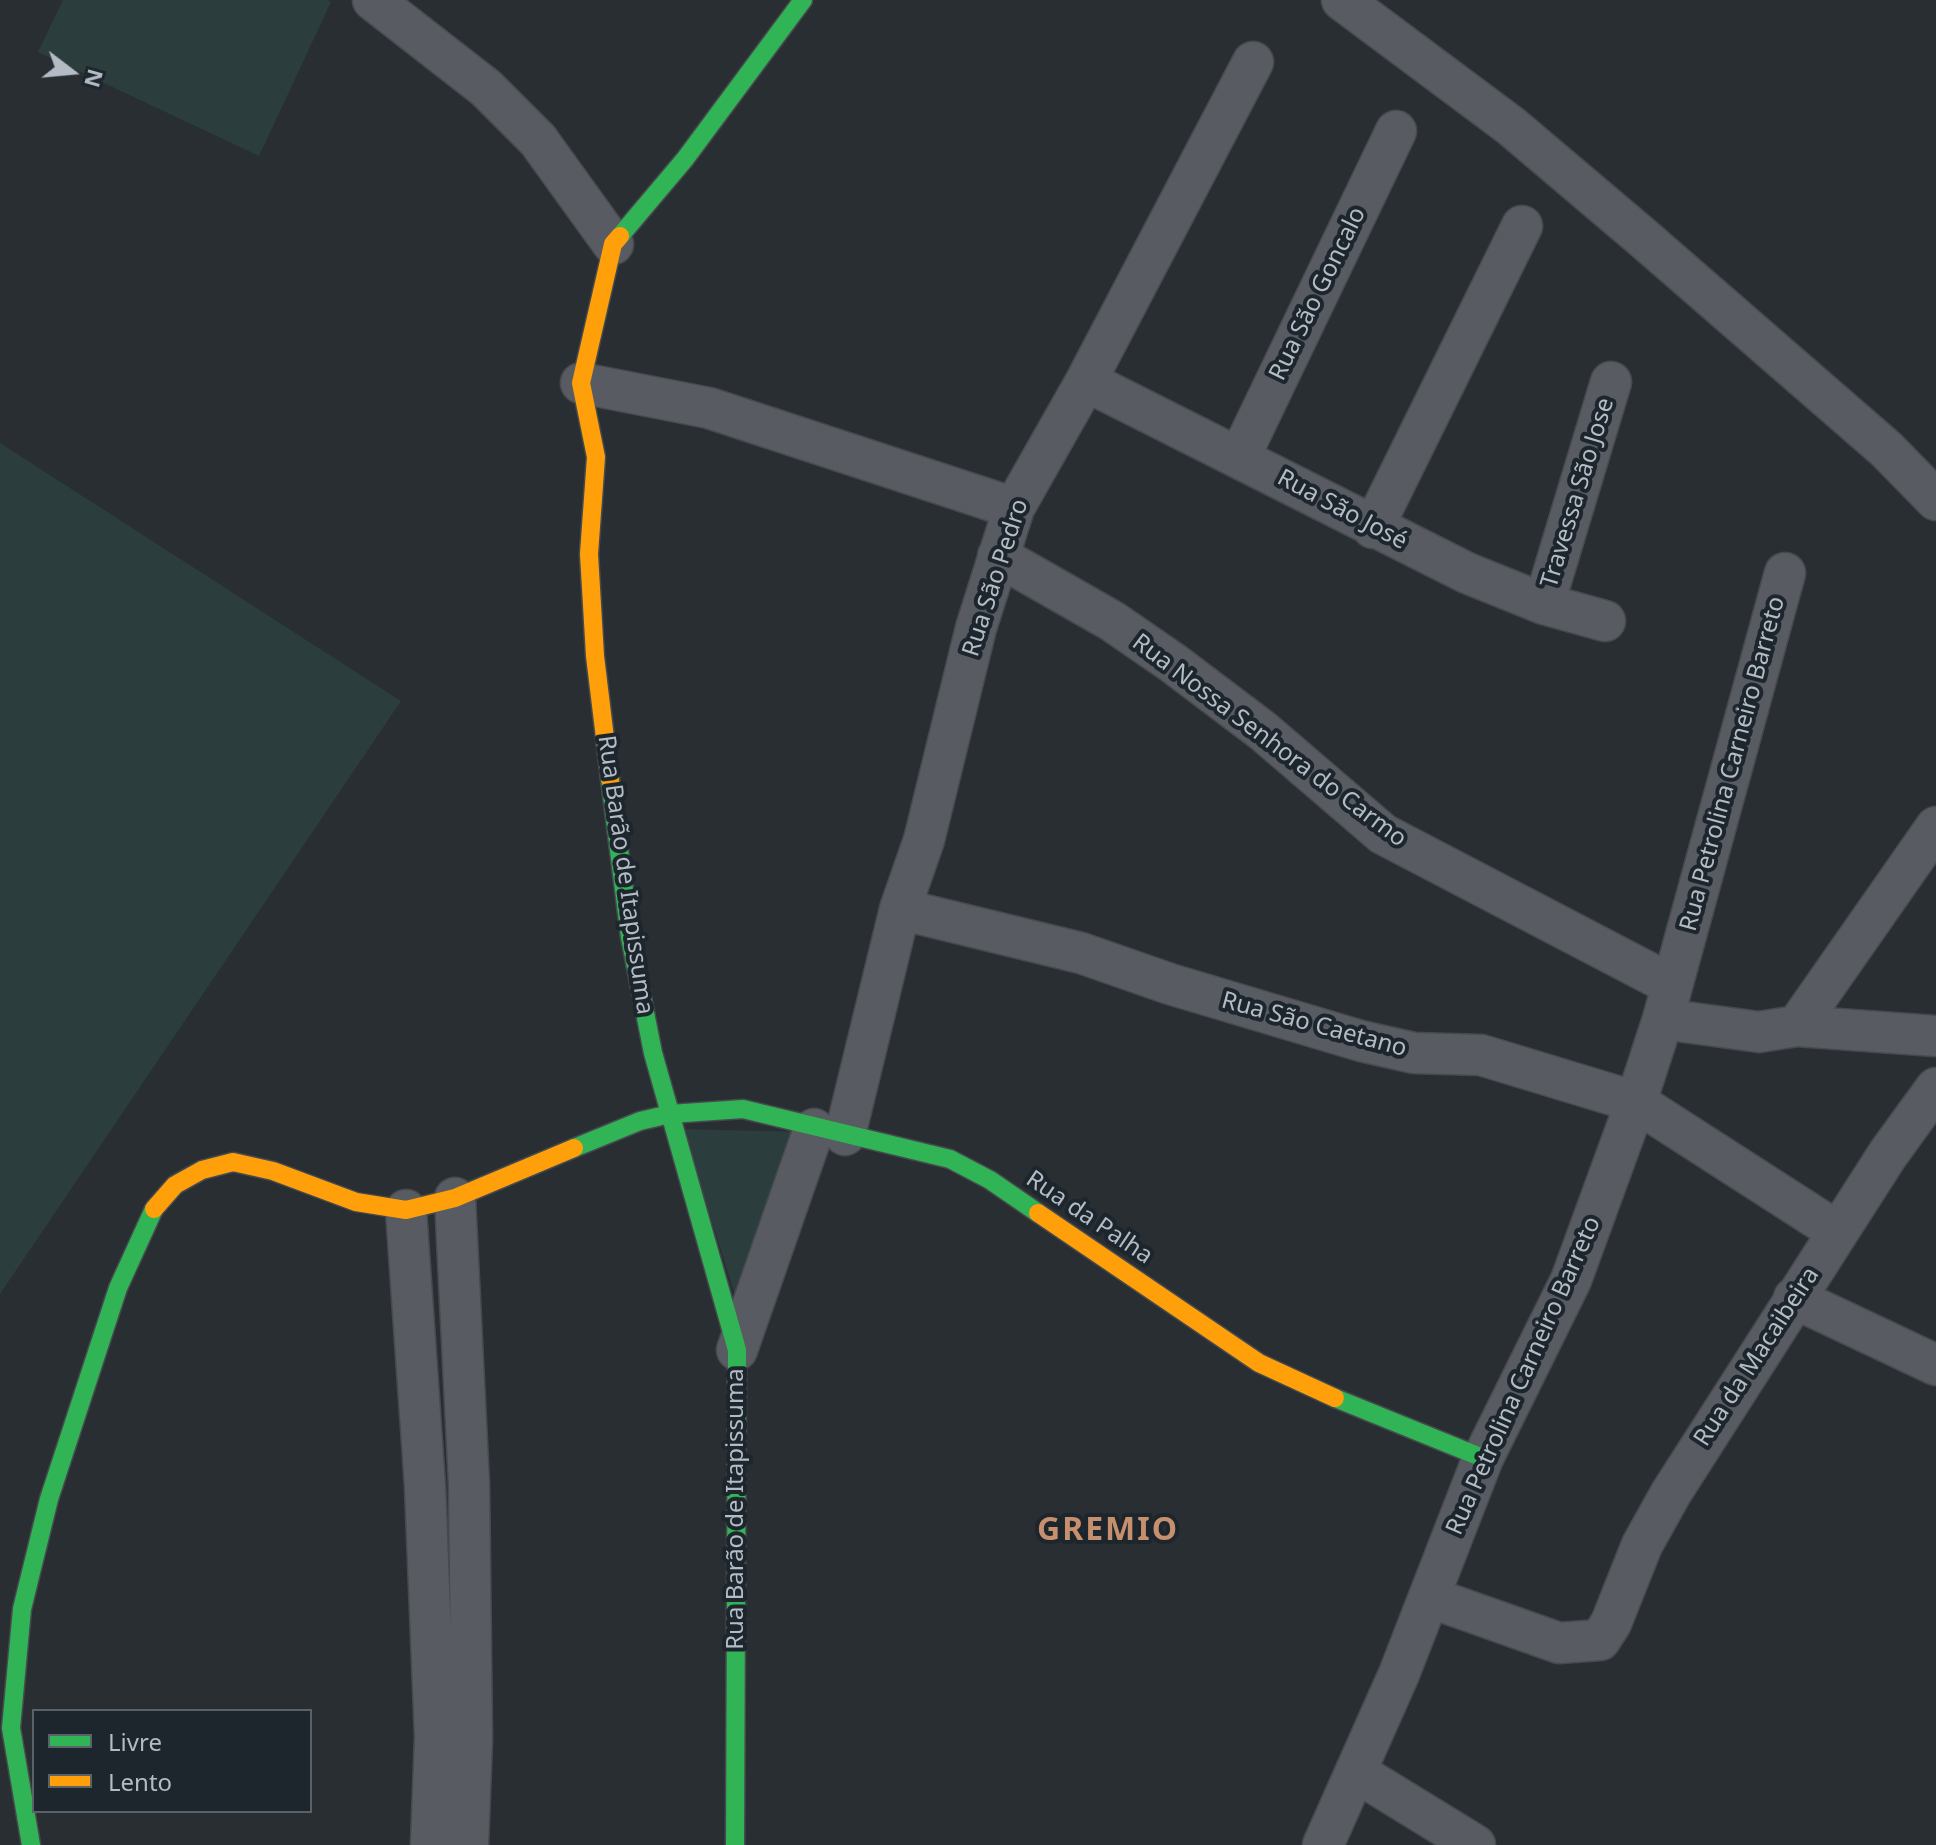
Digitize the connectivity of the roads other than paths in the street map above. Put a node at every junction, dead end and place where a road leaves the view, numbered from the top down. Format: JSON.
{"nodes":[{"id":1,"x":373,"y":0,"type":"edge"},
{"id":2,"x":803,"y":0,"type":"edge"},
{"id":3,"x":1342,"y":0,"type":"edge"},
{"id":4,"x":1253,"y":62,"type":"dead end"},
{"id":5,"x":1396,"y":131,"type":"dead end"},
{"id":6,"x":1522,"y":226,"type":"dead end"},
{"id":7,"x":613,"y":244,"type":"junction"},
{"id":8,"x":1086,"y":381,"type":"junction"},
{"id":9,"x":1611,"y":382,"type":"dead end"},
{"id":10,"x":581,"y":383,"type":"junction"},
{"id":11,"x":1240,"y":456,"type":"junction"},
{"id":12,"x":1936,"y":500,"type":"edge"},
{"id":13,"x":1014,"y":508,"type":"junction"},
{"id":14,"x":1373,"y":528,"type":"junction"},
{"id":15,"x":998,"y":556,"type":"junction"},
{"id":16,"x":1785,"y":573,"type":"dead end"},
{"id":17,"x":1544,"y":604,"type":"junction"},
{"id":18,"x":1605,"y":621,"type":"dead end"},
{"id":19,"x":1936,"y":827,"type":"edge"},
{"id":20,"x":900,"y":909,"type":"junction"},
{"id":21,"x":1668,"y":1002,"type":"junction"},
{"id":22,"x":1797,"y":1026,"type":"junction"},
{"id":23,"x":1936,"y":1036,"type":"edge"},
{"id":24,"x":1936,"y":1088,"type":"edge"},
{"id":25,"x":1636,"y":1102,"type":"junction"},
{"id":26,"x":670,"y":1114,"type":"junction"},
{"id":27,"x":830,"y":1132,"type":"junction"},
{"id":28,"x":455,"y":1198,"type":"junction"},
{"id":29,"x":406,"y":1210,"type":"junction"},
{"id":30,"x":1838,"y":1232,"type":"junction"},
{"id":31,"x":1794,"y":1298,"type":"junction"},
{"id":32,"x":737,"y":1350,"type":"junction"},
{"id":33,"x":1936,"y":1365,"type":"edge"},
{"id":34,"x":1483,"y":1458,"type":"junction"},
{"id":35,"x":1429,"y":1597,"type":"junction"},
{"id":36,"x":1356,"y":1772,"type":"junction"},
{"id":37,"x":31,"y":1845,"type":"edge"},
{"id":38,"x":431,"y":1845,"type":"edge"},
{"id":39,"x":468,"y":1845,"type":"edge"},
{"id":40,"x":735,"y":1845,"type":"edge"},
{"id":41,"x":1323,"y":1845,"type":"edge"},
{"id":42,"x":1475,"y":1845,"type":"edge"}],
"edges":[{"from":1,"to":7,"type":"street"},
{"from":2,"to":7,"type":"street"},
{"from":3,"to":12,"type":"street"},
{"from":4,"to":8,"type":"street","name":"Rua São Pedro"},
{"from":5,"to":11,"type":"street","name":"Rua São Goncalo"},
{"from":6,"to":14,"type":"street"},
{"from":7,"to":10,"type":"street","name":"Rua Barão de Itapissuma"},
{"from":8,"to":11,"type":"street","name":"Rua São José"},
{"from":8,"to":13,"type":"street","name":"Rua São Pedro"},
{"from":9,"to":17,"type":"street","name":"Travessa São Jose"},
{"from":10,"to":13,"type":"street"},
{"from":10,"to":26,"type":"street","name":"Rua Barão de Itapissuma"},
{"from":11,"to":14,"type":"street","name":"Rua São José"},
{"from":13,"to":15,"type":"street","name":"Rua São Pedro"},
{"from":14,"to":17,"type":"street","name":"Rua São José"},
{"from":15,"to":20,"type":"street","name":"Rua São Pedro"},
{"from":15,"to":21,"type":"street","name":"Rua Nossa Senhora do Carmo"},
{"from":16,"to":21,"type":"street","name":"Rua Petrolina Carneiro Barreto"},
{"from":17,"to":18,"type":"street","name":"Rua São José"},
{"from":19,"to":22,"type":"street"},
{"from":20,"to":25,"type":"street","name":"Rua São Caetano"},
{"from":20,"to":27,"type":"street","name":"Rua São Pedro"},
{"from":21,"to":22,"type":"street","name":"Rua Nossa Senhora do Carmo"},
{"from":21,"to":25,"type":"street","name":"Rua Petrolina Carneiro Barreto"},
{"from":22,"to":23,"type":"street","name":"Rua Nossa Senhora do Carmo"},
{"from":24,"to":30,"type":"street","name":"Rua da Macaibeira"},
{"from":25,"to":30,"type":"street","name":"Rua São Caetano"},
{"from":25,"to":34,"type":"street","name":"Rua Petrolina Carneiro Barreto"},
{"from":26,"to":27,"type":"street","name":"Rua da Palha"},
{"from":26,"to":28,"type":"street","name":"Rua da Palha"},
{"from":26,"to":32,"type":"street","name":"Rua Barão de Itapissuma"},
{"from":27,"to":32,"type":"street","name":"Rua São Pedro"},
{"from":27,"to":34,"type":"street","name":"Rua da Palha"},
{"from":28,"to":29,"type":"street","name":"Rua da Palha"},
{"from":28,"to":39,"type":"street"},
{"from":29,"to":37,"type":"street"},
{"from":29,"to":38,"type":"street"},
{"from":30,"to":31,"type":"street","name":"Rua da Macaibeira"},
{"from":31,"to":33,"type":"street"},
{"from":31,"to":35,"type":"street","name":"Rua da Macaibeira"},
{"from":32,"to":40,"type":"street","name":"Rua Barão de Itapissuma"},
{"from":34,"to":35,"type":"street","name":"Rua Petrolina Carneiro Barreto"},
{"from":35,"to":36,"type":"street","name":"Rua Petrolina Carneiro Barreto"},
{"from":36,"to":41,"type":"street","name":"Rua Petrolina Carneiro Barreto"},
{"from":36,"to":42,"type":"street"}]}
